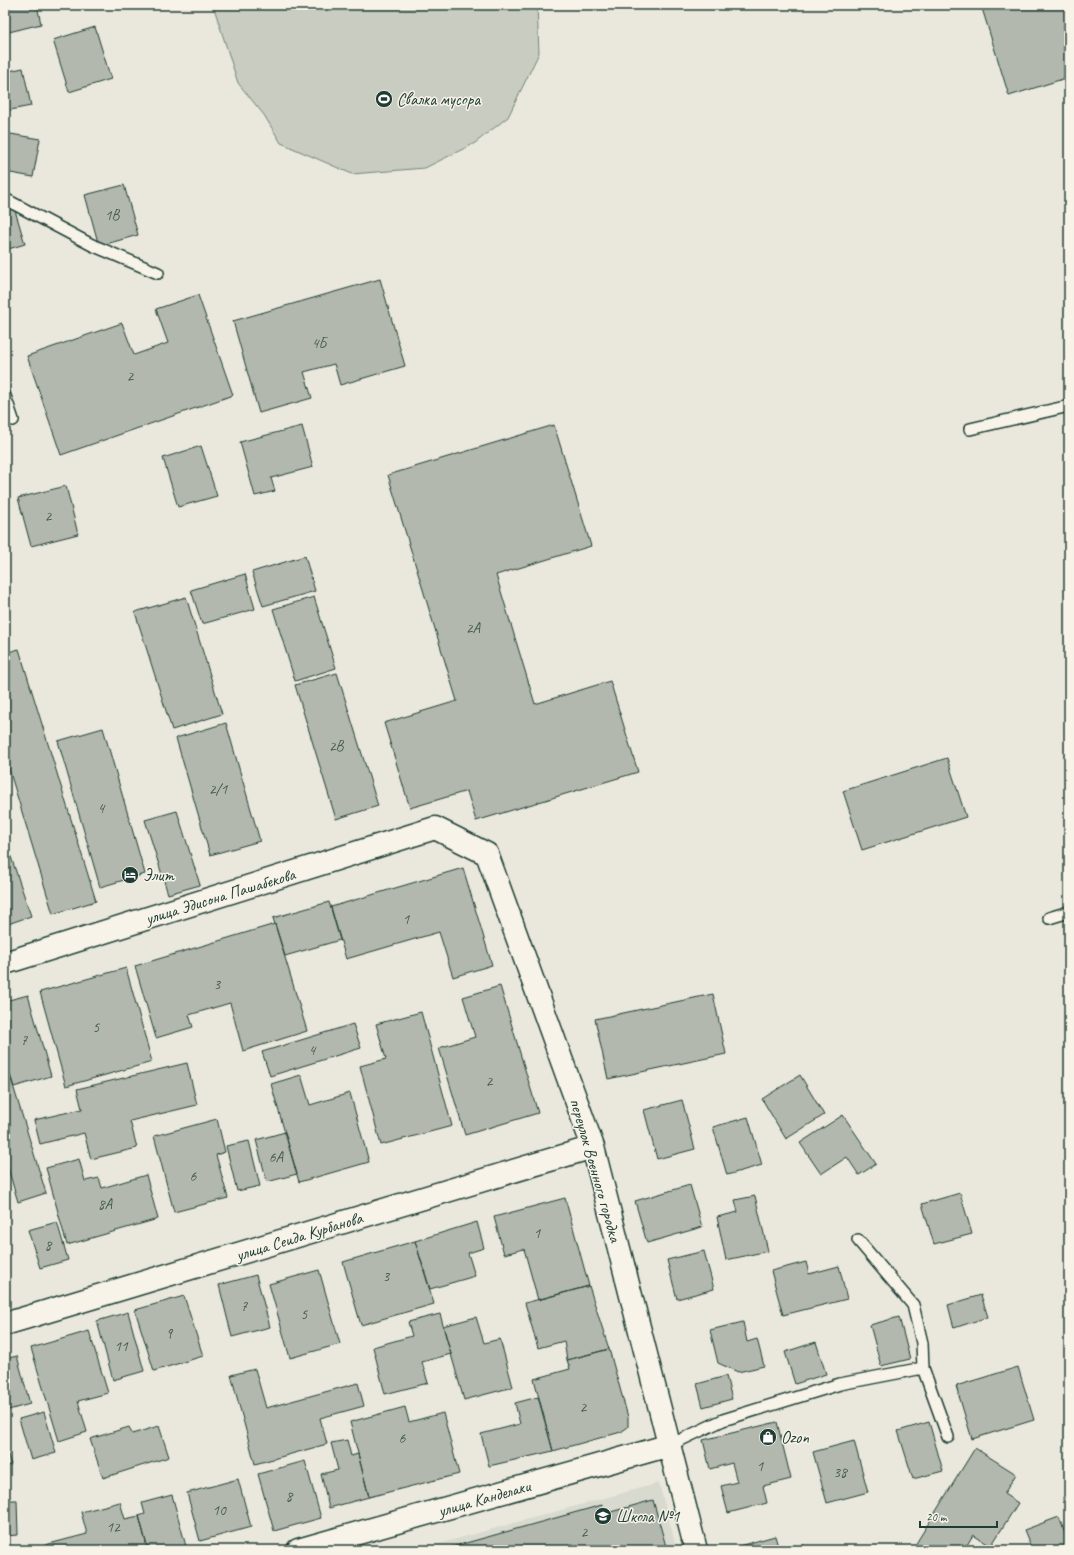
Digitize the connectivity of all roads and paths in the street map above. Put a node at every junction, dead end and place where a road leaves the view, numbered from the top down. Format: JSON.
{"nodes":[{"id":1,"x":5,"y":199,"type":"edge"},
{"id":2,"x":158,"y":273,"type":"dead end"},
{"id":3,"x":5,"y":396,"type":"edge"},
{"id":4,"x":1069,"y":406,"type":"edge"},
{"id":5,"x":13,"y":420,"type":"dead end"},
{"id":6,"x":970,"y":429,"type":"dead end"},
{"id":7,"x":435,"y":828,"type":"joint"},
{"id":8,"x":1069,"y":912,"type":"edge"},
{"id":9,"x":1049,"y":918,"type":"dead end"},
{"id":10,"x":5,"y":963,"type":"edge"},
{"id":11,"x":593,"y":1147,"type":"junction"},
{"id":12,"x":858,"y":1240,"type":"dead end"},
{"id":13,"x":5,"y":1324,"type":"edge"},
{"id":14,"x":923,"y":1368,"type":"junction"},
{"id":15,"x":948,"y":1437,"type":"dead end"},
{"id":16,"x":670,"y":1445,"type":"junction"},
{"id":17,"x":298,"y":1550,"type":"edge"},
{"id":18,"x":696,"y":1550,"type":"edge"}],
"edges":[{"from":1,"to":2,"type":"lane"},
{"from":3,"to":5,"type":"lane"},
{"from":4,"to":6,"type":"lane"},
{"from":7,"to":10,"type":"street","name":"улица Эдисона Пашабекова"},
{"from":7,"to":11,"type":"street","name":"переулок Военного городка"},
{"from":8,"to":9,"type":"lane"},
{"from":11,"to":13,"type":"street","name":"улица Сеида Курбанова"},
{"from":11,"to":16,"type":"street","name":"переулок Военного городка"},
{"from":12,"to":14,"type":"lane"},
{"from":14,"to":15,"type":"lane"},
{"from":14,"to":16,"type":"lane"},
{"from":16,"to":17,"type":"street","name":"улица Канделаки"},
{"from":16,"to":18,"type":"street","name":"переулок Военного городка"}]}
